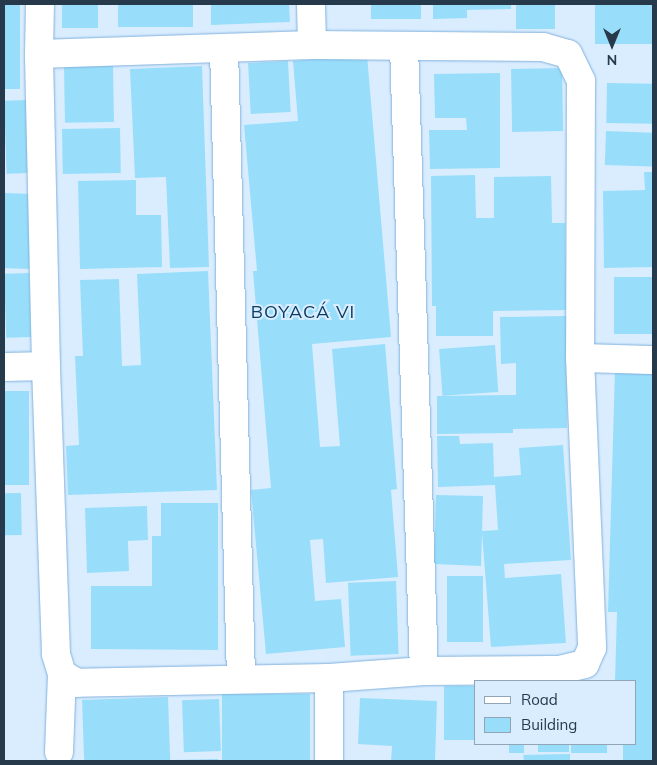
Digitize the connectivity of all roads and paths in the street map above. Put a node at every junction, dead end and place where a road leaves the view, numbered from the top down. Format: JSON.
{"nodes":[{"id":1,"x":40,"y":4,"type":"edge"},
{"id":2,"x":310,"y":4,"type":"edge"},
{"id":3,"x":312,"y":45,"type":"junction"},
{"id":4,"x":404,"y":46,"type":"junction"},
{"id":5,"x":224,"y":49,"type":"junction"},
{"id":6,"x":39,"y":54,"type":"junction"},
{"id":7,"x":580,"y":358,"type":"junction"},
{"id":8,"x":653,"y":360,"type":"edge"},
{"id":9,"x":46,"y":366,"type":"junction"},
{"id":10,"x":4,"y":368,"type":"edge"},
{"id":11,"x":424,"y":671,"type":"junction"},
{"id":12,"x":62,"y":674,"type":"junction"},
{"id":13,"x":329,"y":678,"type":"junction"},
{"id":14,"x":241,"y":679,"type":"junction"},
{"id":15,"x":59,"y":752,"type":"dead end"},
{"id":16,"x":329,"y":761,"type":"edge"}],
"edges":[{"from":1,"to":6,"type":"street"},
{"from":2,"to":3,"type":"street"},
{"from":3,"to":4,"type":"street"},
{"from":3,"to":5,"type":"street"},
{"from":4,"to":7,"type":"street"},
{"from":4,"to":11,"type":"street"},
{"from":5,"to":6,"type":"street"},
{"from":5,"to":14,"type":"street"},
{"from":6,"to":9,"type":"street"},
{"from":7,"to":8,"type":"street"},
{"from":7,"to":11,"type":"street"},
{"from":9,"to":10,"type":"street"},
{"from":9,"to":12,"type":"street"},
{"from":11,"to":13,"type":"street"},
{"from":12,"to":14,"type":"street"},
{"from":12,"to":15,"type":"street"},
{"from":13,"to":14,"type":"street"},
{"from":13,"to":16,"type":"street"}]}
